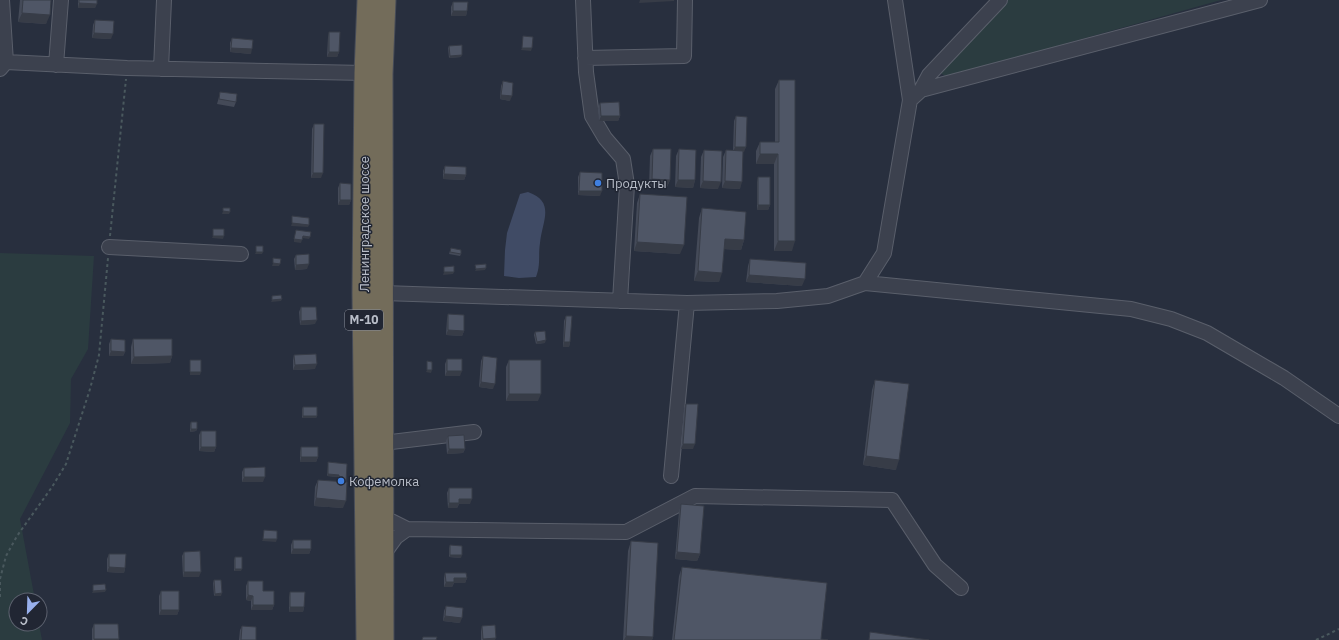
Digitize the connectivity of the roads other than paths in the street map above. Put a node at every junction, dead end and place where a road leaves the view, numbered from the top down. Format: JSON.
{"nodes":[{"id":1,"x":2,"y":0,"type":"edge"},
{"id":2,"x":61,"y":0,"type":"edge"},
{"id":3,"x":164,"y":0,"type":"edge"},
{"id":4,"x":368,"y":0,"type":"edge"},
{"id":5,"x":385,"y":0,"type":"edge"},
{"id":6,"x":583,"y":0,"type":"edge"},
{"id":7,"x":684,"y":0,"type":"edge"},
{"id":8,"x":895,"y":0,"type":"edge"},
{"id":9,"x":1000,"y":0,"type":"edge"},
{"id":10,"x":1260,"y":0,"type":"edge"},
{"id":11,"x":585,"y":58,"type":"junction"},
{"id":12,"x":56,"y":64,"type":"junction"},
{"id":13,"x":3,"y":65,"type":"edge"},
{"id":14,"x":161,"y":69,"type":"junction"},
{"id":15,"x":365,"y":73,"type":"junction"},
{"id":16,"x":921,"y":90,"type":"junction"},
{"id":17,"x":910,"y":100,"type":"junction"},
{"id":18,"x":109,"y":247,"type":"road end"},
{"id":19,"x":241,"y":254,"type":"dead end"},
{"id":20,"x":865,"y":283,"type":"junction"},
{"id":21,"x":383,"y":293,"type":"junction"},
{"id":22,"x":620,"y":301,"type":"junction"},
{"id":23,"x":687,"y":303,"type":"junction"},
{"id":24,"x":1339,"y":416,"type":"edge"},
{"id":25,"x":474,"y":432,"type":"dead end"},
{"id":26,"x":383,"y":443,"type":"junction"},
{"id":27,"x":671,"y":476,"type":"dead end"},
{"id":28,"x":383,"y":513,"type":"junction"},
{"id":29,"x":407,"y":529,"type":"junction"},
{"id":30,"x":383,"y":555,"type":"junction"},
{"id":31,"x":961,"y":588,"type":"dead end"},
{"id":32,"x":367,"y":640,"type":"edge"},
{"id":33,"x":384,"y":640,"type":"edge"}],
"edges":[{"from":1,"to":13,"type":"street"},
{"from":2,"to":12,"type":"street"},
{"from":3,"to":14,"type":"street"},
{"from":4,"to":15,"type":"highway","name":"Ленинградское шоссе","number":"М-10"},
{"from":5,"to":21,"type":"highway","name":"Ленинградское шоссе","number":"М-10"},
{"from":6,"to":11,"type":"street"},
{"from":7,"to":11,"type":"street"},
{"from":8,"to":17,"type":"street"},
{"from":9,"to":16,"type":"street"},
{"from":10,"to":16,"type":"street"},
{"from":11,"to":22,"type":"street"},
{"from":12,"to":13,"type":"street"},
{"from":12,"to":14,"type":"street"},
{"from":14,"to":15,"type":"street"},
{"from":15,"to":32,"type":"highway","name":"Ленинградское шоссе","number":"М-10"},
{"from":16,"to":17,"type":"street"},
{"from":17,"to":20,"type":"street"},
{"from":18,"to":19,"type":"street"},
{"from":20,"to":23,"type":"street"},
{"from":20,"to":24,"type":"street"},
{"from":21,"to":22,"type":"street"},
{"from":21,"to":26,"type":"highway","name":"Ленинградское шоссе","number":"М-10"},
{"from":22,"to":23,"type":"street"},
{"from":23,"to":27,"type":"street"},
{"from":25,"to":26,"type":"street"},
{"from":26,"to":28,"type":"highway","name":"Ленинградское шоссе","number":"М-10"},
{"from":28,"to":29,"type":"street"},
{"from":28,"to":30,"type":"highway","name":"Ленинградское шоссе","number":"М-10"},
{"from":29,"to":30,"type":"street"},
{"from":29,"to":31,"type":"street"},
{"from":30,"to":33,"type":"highway","name":"Ленинградское шоссе","number":"М-10"}]}
